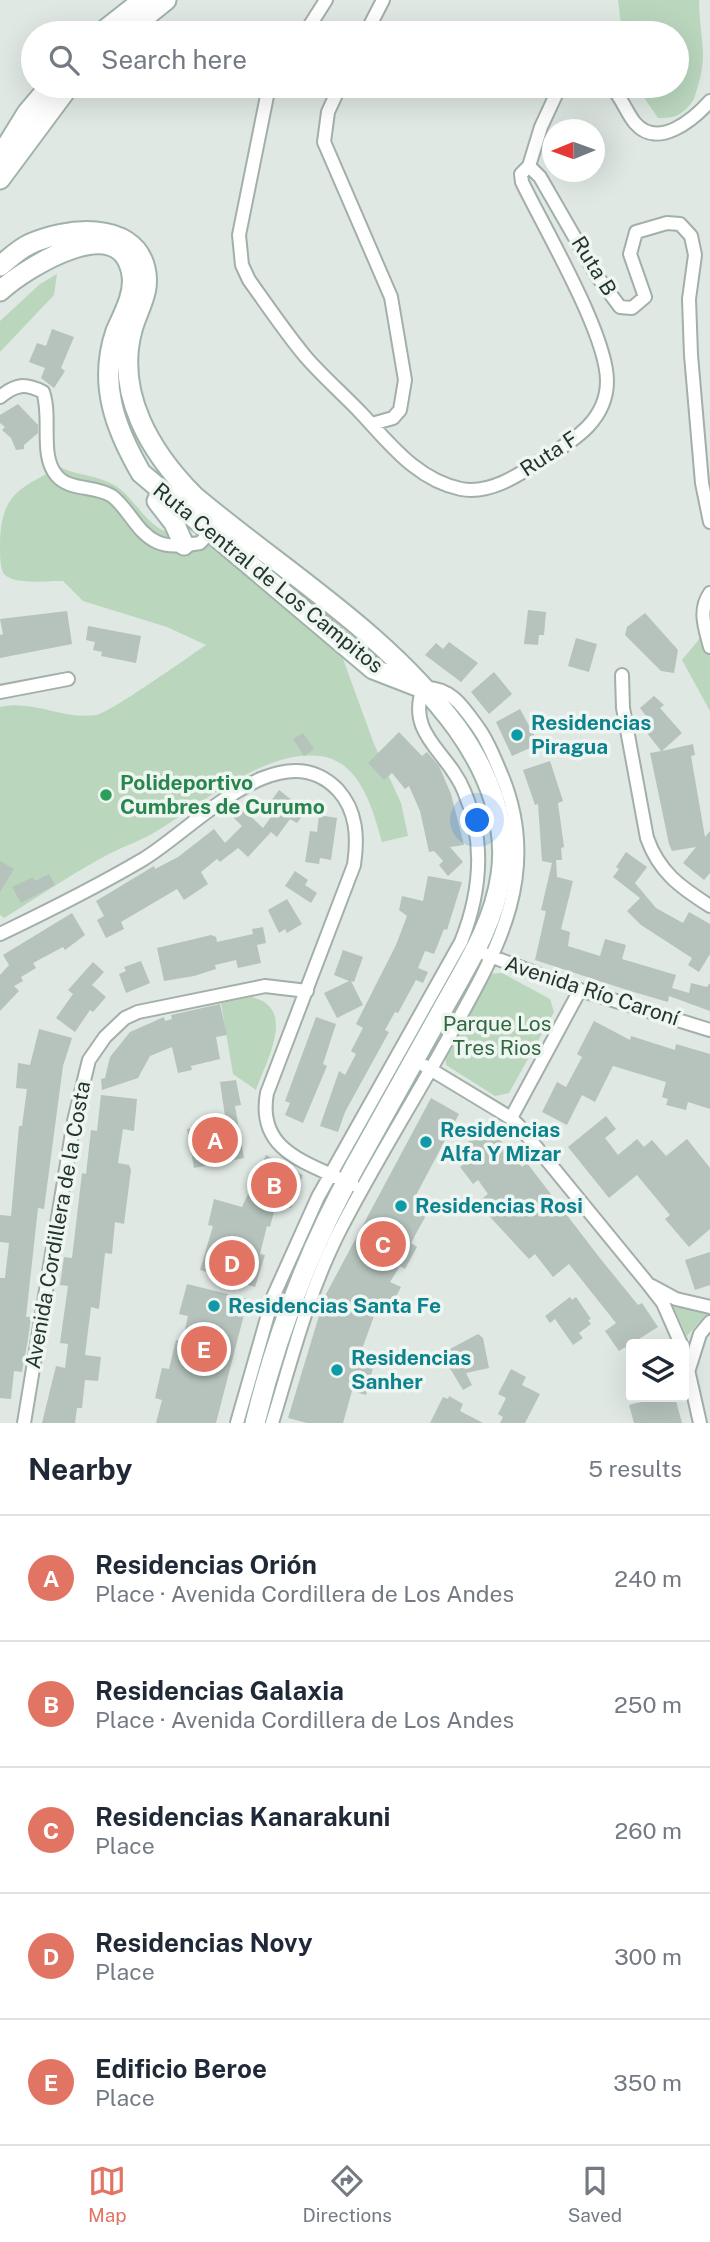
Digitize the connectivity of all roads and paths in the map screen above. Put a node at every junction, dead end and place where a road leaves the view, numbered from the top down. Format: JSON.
{"nodes":[{"id":1,"x":143,"y":0,"type":"edge"},
{"id":2,"x":166,"y":0,"type":"edge"},
{"id":3,"x":326,"y":0,"type":"edge"},
{"id":4,"x":383,"y":0,"type":"edge"},
{"id":5,"x":116,"y":21,"type":"edge"},
{"id":6,"x":140,"y":21,"type":"edge"},
{"id":7,"x":313,"y":21,"type":"edge"},
{"id":8,"x":372,"y":21,"type":"edge"},
{"id":9,"x":40,"y":98,"type":"edge"},
{"id":10,"x":59,"y":98,"type":"edge"},
{"id":11,"x":267,"y":98,"type":"edge"},
{"id":12,"x":335,"y":98,"type":"edge"},
{"id":13,"x":554,"y":98,"type":"edge"},
{"id":14,"x":621,"y":98,"type":"edge"},
{"id":15,"x":710,"y":101,"type":"edge"},
{"id":16,"x":0,"y":157,"type":"edge"},
{"id":17,"x":529,"y":166,"type":"junction"},
{"id":18,"x":0,"y":179,"type":"edge"},
{"id":19,"x":0,"y":266,"type":"edge"},
{"id":20,"x":0,"y":290,"type":"edge"},
{"id":21,"x":0,"y":397,"type":"edge"},
{"id":22,"x":372,"y":424,"type":"junction"},
{"id":23,"x":141,"y":473,"type":"junction"},
{"id":24,"x":710,"y":522,"type":"edge"},
{"id":25,"x":216,"y":526,"type":"junction"},
{"id":26,"x":184,"y":545,"type":"junction"},
{"id":27,"x":710,"y":593,"type":"edge"},
{"id":28,"x":710,"y":647,"type":"edge"},
{"id":29,"x":622,"y":675,"type":"dead end"},
{"id":30,"x":68,"y":679,"type":"dead end"},
{"id":31,"x":423,"y":688,"type":"junction"},
{"id":32,"x":0,"y":692,"type":"edge"},
{"id":33,"x":710,"y":906,"type":"edge"},
{"id":34,"x":0,"y":934,"type":"edge"},
{"id":35,"x":484,"y":954,"type":"junction"},
{"id":36,"x":580,"y":990,"type":"junction"},
{"id":37,"x":307,"y":992,"type":"junction"},
{"id":38,"x":710,"y":1030,"type":"edge"},
{"id":39,"x":415,"y":1061,"type":"junction"},
{"id":40,"x":511,"y":1118,"type":"junction"},
{"id":41,"x":346,"y":1182,"type":"junction"},
{"id":42,"x":649,"y":1284,"type":"junction"},
{"id":43,"x":710,"y":1307,"type":"edge"},
{"id":44,"x":710,"y":1322,"type":"edge"},
{"id":45,"x":679,"y":1339,"type":"edge"},
{"id":46,"x":689,"y":1370,"type":"joint"},
{"id":47,"x":24,"y":1423,"type":"edge"},
{"id":48,"x":237,"y":1423,"type":"edge"},
{"id":49,"x":255,"y":1423,"type":"edge"},
{"id":50,"x":272,"y":1423,"type":"edge"},
{"id":51,"x":700,"y":1423,"type":"edge"}],
"edges":[{"from":1,"to":5,"type":"main road"},
{"from":2,"to":6,"type":"main road"},
{"from":3,"to":7,"type":"street"},
{"from":4,"to":8,"type":"street"},
{"from":9,"to":16,"type":"main road"},
{"from":10,"to":18,"type":"main road"},
{"from":11,"to":22,"type":"street","name":"Ruta F"},
{"from":12,"to":22,"type":"street"},
{"from":13,"to":17,"type":"street","name":"Ruta F"},
{"from":14,"to":15,"type":"street"},
{"from":17,"to":22,"type":"street","name":"Ruta F"},
{"from":17,"to":24,"type":"street","name":"Ruta B"},
{"from":19,"to":25,"type":"main road","name":"Ruta Central de Los Campitos"},
{"from":20,"to":23,"type":"main road","name":"Ruta Central de Los Campitos"},
{"from":21,"to":26,"type":"street"},
{"from":23,"to":25,"type":"main road","name":"Ruta Central de Los Campitos"},
{"from":23,"to":26,"type":"main road"},
{"from":25,"to":26,"type":"street"},
{"from":25,"to":31,"type":"main road","name":"Ruta Central de Los Campitos"},
{"from":27,"to":28,"type":"street"},
{"from":29,"to":33,"type":"street"},
{"from":30,"to":32,"type":"street"},
{"from":31,"to":35,"type":"main road","name":"Ruta Central de Los Campitos"},
{"from":31,"to":39,"type":"street"},
{"from":34,"to":37,"type":"street"},
{"from":35,"to":36,"type":"street","name":"Avenida Río Caroní"},
{"from":35,"to":39,"type":"main road","name":"Ruta Central de Los Campitos"},
{"from":36,"to":38,"type":"street","name":"Avenida Río Caroní"},
{"from":36,"to":40,"type":"street"},
{"from":37,"to":41,"type":"street"},
{"from":37,"to":47,"type":"street","name":"Avenida Cordillera de la Costa"},
{"from":39,"to":40,"type":"street"},
{"from":39,"to":41,"type":"main road","name":"Ruta Central de Los Campitos"},
{"from":40,"to":42,"type":"street"},
{"from":41,"to":48,"type":"street"},
{"from":41,"to":49,"type":"main road","name":"Ruta Central de Los Campitos"},
{"from":41,"to":50,"type":"street"},
{"from":42,"to":43,"type":"street"},
{"from":42,"to":45,"type":"street"},
{"from":44,"to":46,"type":"street"},
{"from":46,"to":51,"type":"street"}]}
